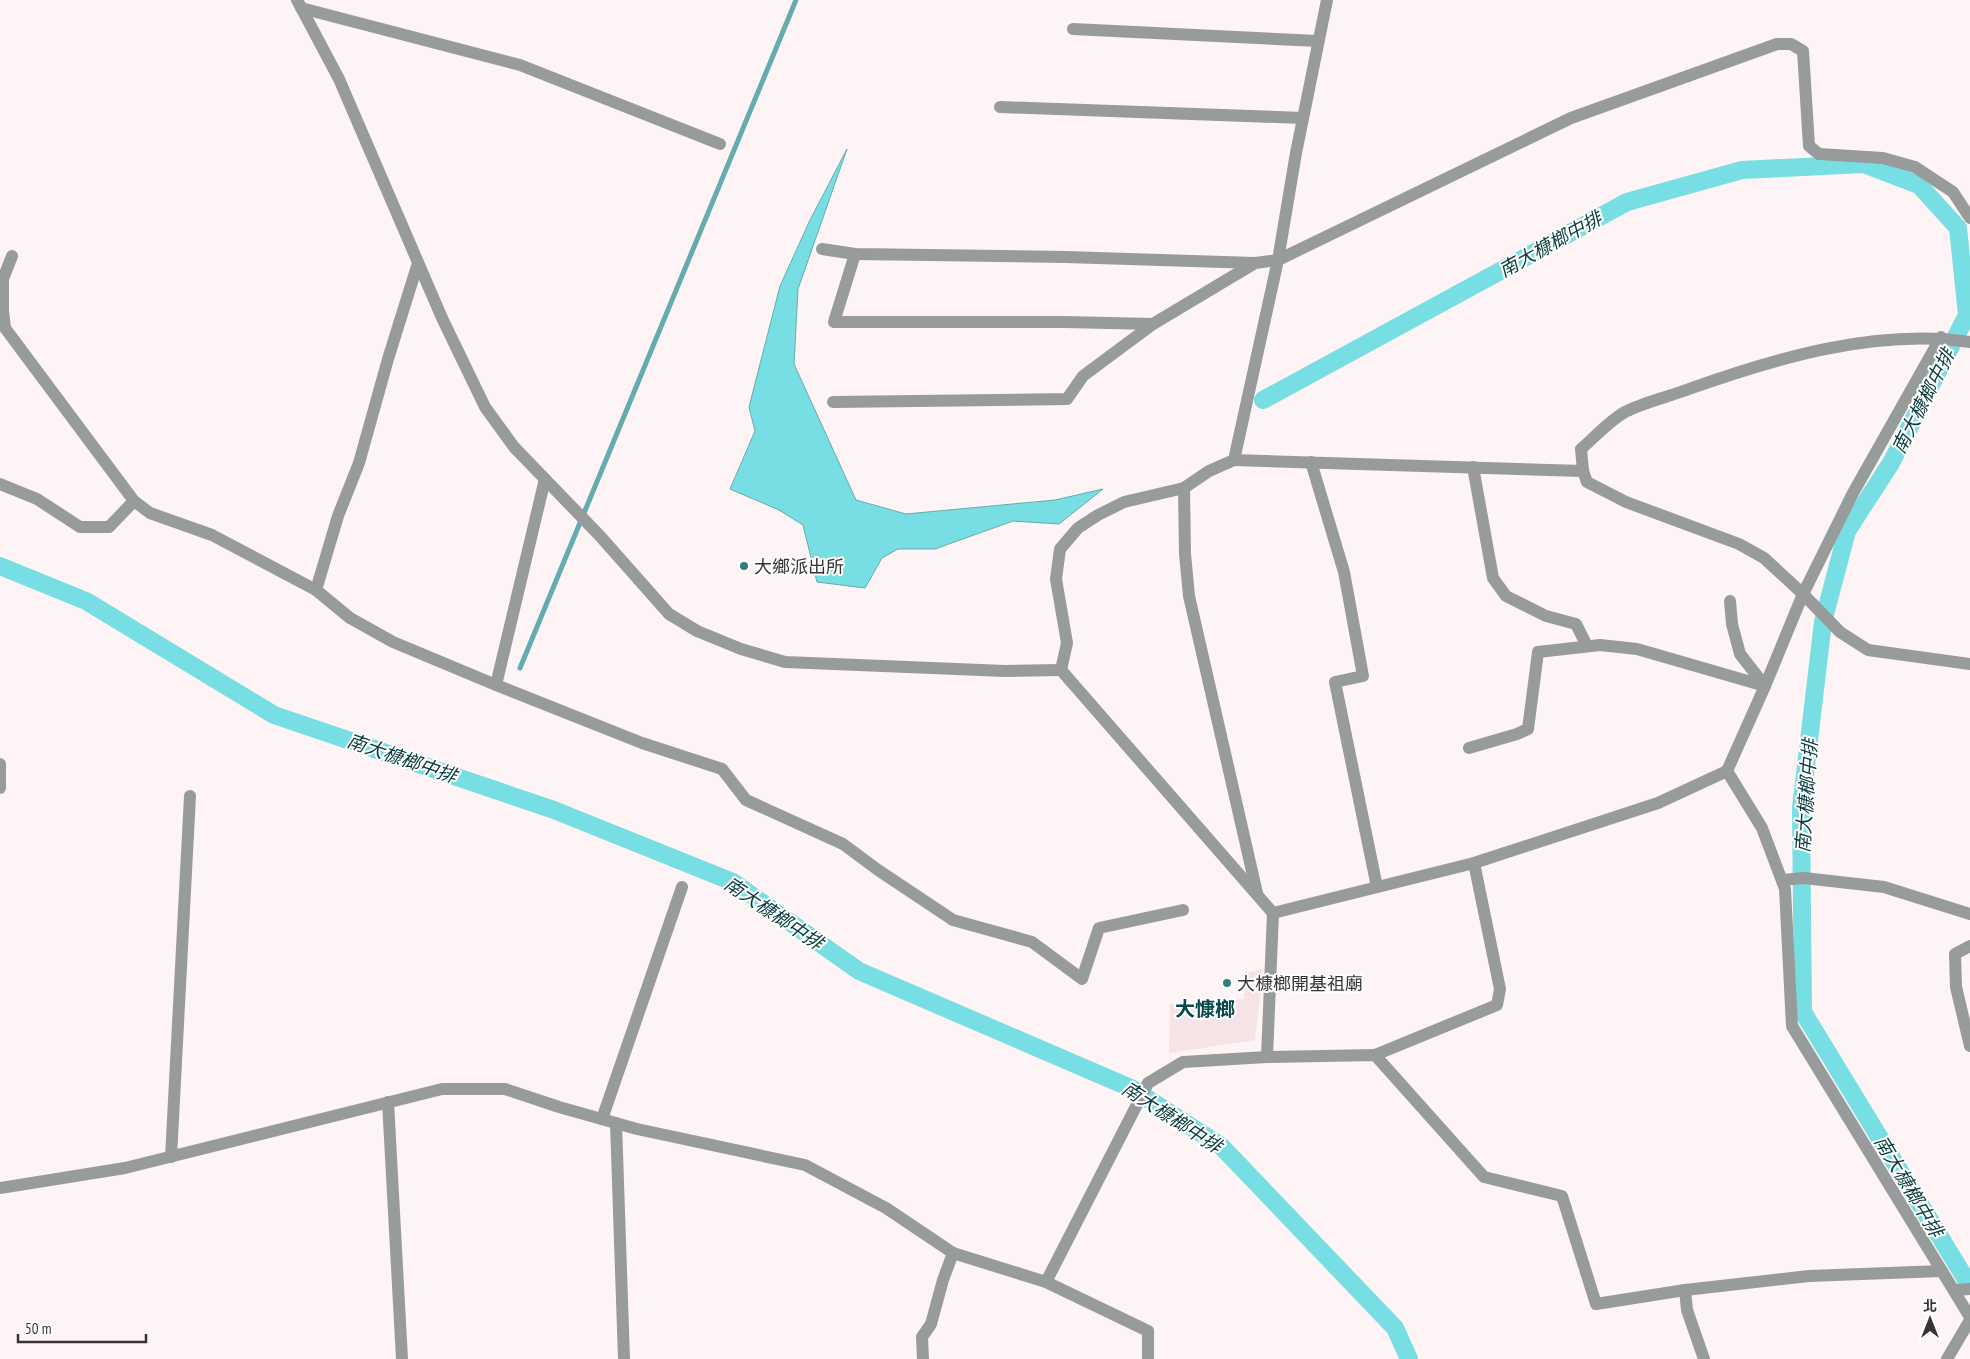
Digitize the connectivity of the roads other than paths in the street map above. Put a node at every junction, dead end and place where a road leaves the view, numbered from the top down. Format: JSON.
{"nodes":[{"id":1,"x":1327,"y":0,"type":"edge"},
{"id":2,"x":299,"y":4,"type":"edge"},
{"id":3,"x":1073,"y":30,"type":"dead end"},
{"id":4,"x":1318,"y":41,"type":"junction"},
{"id":5,"x":1000,"y":107,"type":"dead end"},
{"id":6,"x":1303,"y":118,"type":"junction"},
{"id":7,"x":720,"y":144,"type":"dead end"},
{"id":8,"x":1970,"y":218,"type":"edge"},
{"id":9,"x":822,"y":249,"type":"dead end"},
{"id":10,"x":855,"y":254,"type":"junction"},
{"id":11,"x":12,"y":256,"type":"dead end"},
{"id":12,"x":1278,"y":260,"type":"junction"},
{"id":13,"x":418,"y":263,"type":"junction"},
{"id":14,"x":1255,"y":263,"type":"junction"},
{"id":15,"x":1153,"y":324,"type":"junction"},
{"id":16,"x":1941,"y":337,"type":"junction"},
{"id":17,"x":1970,"y":342,"type":"edge"},
{"id":18,"x":833,"y":402,"type":"dead end"},
{"id":19,"x":1234,"y":460,"type":"junction"},
{"id":20,"x":1311,"y":462,"type":"junction"},
{"id":21,"x":1473,"y":467,"type":"junction"},
{"id":22,"x":1583,"y":471,"type":"junction"},
{"id":23,"x":545,"y":479,"type":"junction"},
{"id":24,"x":0,"y":484,"type":"edge"},
{"id":25,"x":1184,"y":488,"type":"junction"},
{"id":26,"x":134,"y":501,"type":"junction"},
{"id":27,"x":316,"y":590,"type":"junction"},
{"id":28,"x":1803,"y":594,"type":"junction"},
{"id":29,"x":1730,"y":601,"type":"dead end"},
{"id":30,"x":1587,"y":646,"type":"junction"},
{"id":31,"x":1970,"y":664,"type":"edge"},
{"id":32,"x":1061,"y":670,"type":"junction"},
{"id":33,"x":496,"y":685,"type":"junction"},
{"id":34,"x":1765,"y":686,"type":"junction"},
{"id":35,"x":1469,"y":748,"type":"dead end"},
{"id":36,"x":0,"y":764,"type":"edge"},
{"id":37,"x":1727,"y":771,"type":"junction"},
{"id":38,"x":0,"y":788,"type":"edge"},
{"id":39,"x":190,"y":796,"type":"dead end"},
{"id":40,"x":1474,"y":863,"type":"junction"},
{"id":41,"x":1782,"y":880,"type":"junction"},
{"id":42,"x":682,"y":887,"type":"dead end"},
{"id":43,"x":1377,"y":887,"type":"junction"},
{"id":44,"x":1257,"y":894,"type":"junction"},
{"id":45,"x":1183,"y":910,"type":"dead end"},
{"id":46,"x":1273,"y":913,"type":"junction"},
{"id":47,"x":1970,"y":914,"type":"edge"},
{"id":48,"x":1970,"y":946,"type":"edge"},
{"id":49,"x":1970,"y":1046,"type":"edge"},
{"id":50,"x":1375,"y":1054,"type":"junction"},
{"id":51,"x":1268,"y":1057,"type":"junction"},
{"id":52,"x":388,"y":1102,"type":"junction"},
{"id":53,"x":602,"y":1119,"type":"junction"},
{"id":54,"x":616,"y":1123,"type":"junction"},
{"id":55,"x":171,"y":1157,"type":"junction"},
{"id":56,"x":0,"y":1188,"type":"edge"},
{"id":57,"x":953,"y":1253,"type":"junction"},
{"id":58,"x":1942,"y":1271,"type":"junction"},
{"id":59,"x":1046,"y":1282,"type":"junction"},
{"id":60,"x":1970,"y":1289,"type":"edge"},
{"id":61,"x":1684,"y":1290,"type":"junction"},
{"id":62,"x":1954,"y":1290,"type":"junction"},
{"id":63,"x":1970,"y":1318,"type":"edge"},
{"id":64,"x":402,"y":1359,"type":"edge"},
{"id":65,"x":624,"y":1359,"type":"edge"},
{"id":66,"x":923,"y":1359,"type":"edge"},
{"id":67,"x":1148,"y":1359,"type":"edge"},
{"id":68,"x":1704,"y":1359,"type":"edge"},
{"id":69,"x":1947,"y":1359,"type":"edge"}],
"edges":[{"from":1,"to":4,"type":"street"},
{"from":2,"to":7,"type":"street"},
{"from":2,"to":13,"type":"street"},
{"from":3,"to":4,"type":"street"},
{"from":4,"to":6,"type":"street"},
{"from":5,"to":6,"type":"street"},
{"from":6,"to":12,"type":"street"},
{"from":8,"to":12,"type":"street"},
{"from":9,"to":10,"type":"street"},
{"from":10,"to":14,"type":"street"},
{"from":10,"to":15,"type":"street"},
{"from":11,"to":26,"type":"street"},
{"from":12,"to":14,"type":"street"},
{"from":12,"to":19,"type":"street"},
{"from":13,"to":23,"type":"street"},
{"from":13,"to":27,"type":"street"},
{"from":14,"to":15,"type":"street"},
{"from":15,"to":18,"type":"street"},
{"from":16,"to":17,"type":"street"},
{"from":16,"to":22,"type":"street"},
{"from":16,"to":28,"type":"street"},
{"from":19,"to":20,"type":"street"},
{"from":19,"to":25,"type":"street"},
{"from":20,"to":21,"type":"street"},
{"from":20,"to":43,"type":"street"},
{"from":21,"to":22,"type":"street"},
{"from":21,"to":30,"type":"street"},
{"from":22,"to":28,"type":"street"},
{"from":23,"to":32,"type":"street"},
{"from":23,"to":33,"type":"street"},
{"from":24,"to":26,"type":"street"},
{"from":25,"to":32,"type":"street"},
{"from":25,"to":44,"type":"street"},
{"from":26,"to":27,"type":"street"},
{"from":27,"to":33,"type":"street"},
{"from":28,"to":31,"type":"street"},
{"from":28,"to":34,"type":"street"},
{"from":29,"to":34,"type":"street"},
{"from":30,"to":34,"type":"street"},
{"from":30,"to":35,"type":"street"},
{"from":32,"to":44,"type":"street"},
{"from":33,"to":45,"type":"street"},
{"from":34,"to":37,"type":"street"},
{"from":36,"to":38,"type":"street"},
{"from":37,"to":40,"type":"street"},
{"from":37,"to":41,"type":"street"},
{"from":39,"to":55,"type":"street"},
{"from":40,"to":43,"type":"street"},
{"from":40,"to":50,"type":"street"},
{"from":41,"to":47,"type":"street"},
{"from":41,"to":58,"type":"street"},
{"from":42,"to":53,"type":"street"},
{"from":43,"to":46,"type":"street"},
{"from":44,"to":46,"type":"street"},
{"from":46,"to":51,"type":"street"},
{"from":48,"to":49,"type":"street"},
{"from":50,"to":51,"type":"street"},
{"from":50,"to":61,"type":"street"},
{"from":51,"to":59,"type":"street"},
{"from":52,"to":53,"type":"street"},
{"from":52,"to":55,"type":"street"},
{"from":52,"to":64,"type":"street"},
{"from":53,"to":54,"type":"street"},
{"from":54,"to":57,"type":"street"},
{"from":54,"to":65,"type":"street"},
{"from":55,"to":56,"type":"street"},
{"from":57,"to":59,"type":"street"},
{"from":57,"to":66,"type":"street"},
{"from":58,"to":61,"type":"street"},
{"from":58,"to":62,"type":"street"},
{"from":59,"to":67,"type":"street"},
{"from":60,"to":62,"type":"street"},
{"from":61,"to":68,"type":"street"},
{"from":62,"to":63,"type":"street"},
{"from":63,"to":69,"type":"street"}]}
